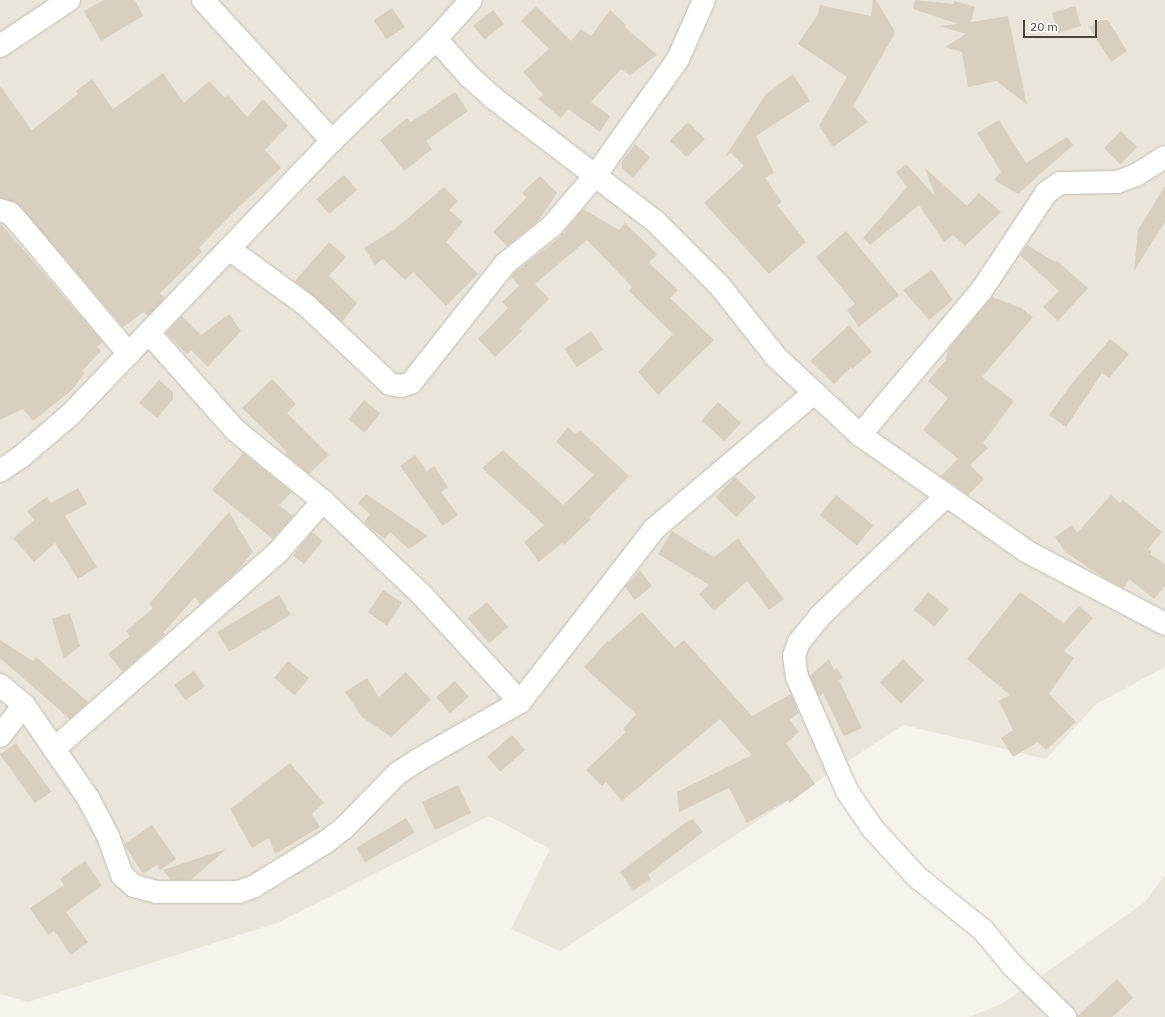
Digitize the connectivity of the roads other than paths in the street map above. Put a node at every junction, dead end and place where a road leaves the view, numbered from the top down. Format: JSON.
{"nodes":[{"id":1,"x":69,"y":0,"type":"edge"},
{"id":2,"x":203,"y":0,"type":"edge"},
{"id":3,"x":471,"y":0,"type":"edge"},
{"id":4,"x":704,"y":0,"type":"edge"},
{"id":5,"x":436,"y":39,"type":"junction"},
{"id":6,"x":0,"y":46,"type":"edge"},
{"id":7,"x":332,"y":141,"type":"junction"},
{"id":8,"x":1165,"y":157,"type":"edge"},
{"id":9,"x":595,"y":176,"type":"junction"},
{"id":10,"x":0,"y":210,"type":"edge"},
{"id":11,"x":229,"y":249,"type":"junction"},
{"id":12,"x":149,"y":333,"type":"junction"},
{"id":13,"x":129,"y":354,"type":"junction"},
{"id":14,"x":814,"y":393,"type":"junction"},
{"id":15,"x":860,"y":435,"type":"junction"},
{"id":16,"x":0,"y":471,"type":"edge"},
{"id":17,"x":946,"y":496,"type":"junction"},
{"id":18,"x":324,"y":501,"type":"junction"},
{"id":19,"x":1165,"y":624,"type":"edge"},
{"id":20,"x":0,"y":685,"type":"edge"},
{"id":21,"x":520,"y":702,"type":"junction"},
{"id":22,"x":24,"y":706,"type":"junction"},
{"id":23,"x":0,"y":736,"type":"edge"},
{"id":24,"x":54,"y":749,"type":"junction"},
{"id":25,"x":1065,"y":1017,"type":"edge"}],
"edges":[{"from":1,"to":6,"type":"street"},
{"from":2,"to":7,"type":"street"},
{"from":3,"to":5,"type":"street"},
{"from":4,"to":9,"type":"street"},
{"from":5,"to":7,"type":"street"},
{"from":5,"to":9,"type":"street"},
{"from":7,"to":11,"type":"street"},
{"from":8,"to":15,"type":"street"},
{"from":9,"to":11,"type":"street"},
{"from":9,"to":14,"type":"street"},
{"from":10,"to":13,"type":"street"},
{"from":11,"to":12,"type":"street"},
{"from":12,"to":13,"type":"street"},
{"from":12,"to":18,"type":"street"},
{"from":13,"to":16,"type":"street"},
{"from":14,"to":15,"type":"street"},
{"from":14,"to":21,"type":"street"},
{"from":15,"to":17,"type":"street"},
{"from":17,"to":19,"type":"street"},
{"from":17,"to":25,"type":"street"},
{"from":18,"to":21,"type":"street"},
{"from":18,"to":24,"type":"street"},
{"from":20,"to":22,"type":"street"},
{"from":21,"to":24,"type":"street"},
{"from":22,"to":23,"type":"street"},
{"from":22,"to":24,"type":"street"}]}
